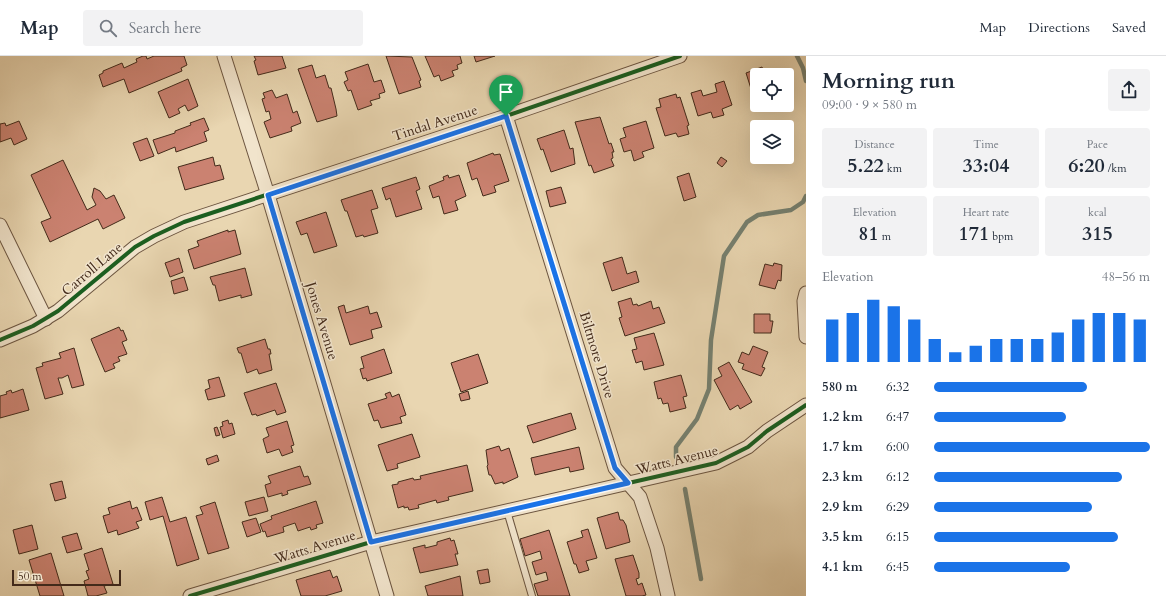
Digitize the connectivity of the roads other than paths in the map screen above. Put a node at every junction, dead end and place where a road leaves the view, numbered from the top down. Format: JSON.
{"nodes":[{"id":1,"x":224,"y":56,"type":"edge"},
{"id":2,"x":672,"y":57,"type":"edge"},
{"id":3,"x":506,"y":116,"type":"junction"},
{"id":4,"x":268,"y":195,"type":"junction"},
{"id":5,"x":0,"y":225,"type":"edge"},
{"id":6,"x":806,"y":293,"type":"edge"},
{"id":7,"x":46,"y":319,"type":"junction"},
{"id":8,"x":806,"y":337,"type":"edge"},
{"id":9,"x":0,"y":340,"type":"edge"},
{"id":10,"x":806,"y":405,"type":"edge"},
{"id":11,"x":628,"y":483,"type":"junction"},
{"id":12,"x":507,"y":511,"type":"junction"},
{"id":13,"x":371,"y":542,"type":"junction"},
{"id":14,"x":190,"y":596,"type":"edge"},
{"id":15,"x":387,"y":596,"type":"edge"},
{"id":16,"x":532,"y":596,"type":"edge"},
{"id":17,"x":668,"y":596,"type":"edge"}],
"edges":[{"from":1,"to":4,"type":"street","name":"Jones Avenue"},
{"from":2,"to":3,"type":"street","name":"Tindal Avenue"},
{"from":3,"to":4,"type":"street","name":"Tindal Avenue"},
{"from":3,"to":11,"type":"street","name":"Biltmore Drive"},
{"from":4,"to":7,"type":"street","name":"Carroll Lane"},
{"from":4,"to":13,"type":"street","name":"Jones Avenue"},
{"from":5,"to":7,"type":"street"},
{"from":6,"to":8,"type":"street"},
{"from":7,"to":9,"type":"street","name":"Carroll Lane"},
{"from":10,"to":11,"type":"street","name":"Watts Avenue"},
{"from":11,"to":12,"type":"street","name":"Watts Avenue"},
{"from":11,"to":17,"type":"street","name":"Biltmore Drive"},
{"from":12,"to":13,"type":"street","name":"Watts Avenue"},
{"from":12,"to":16,"type":"lane"},
{"from":13,"to":14,"type":"street","name":"Watts Avenue"},
{"from":13,"to":15,"type":"street","name":"Jones Avenue"}]}
